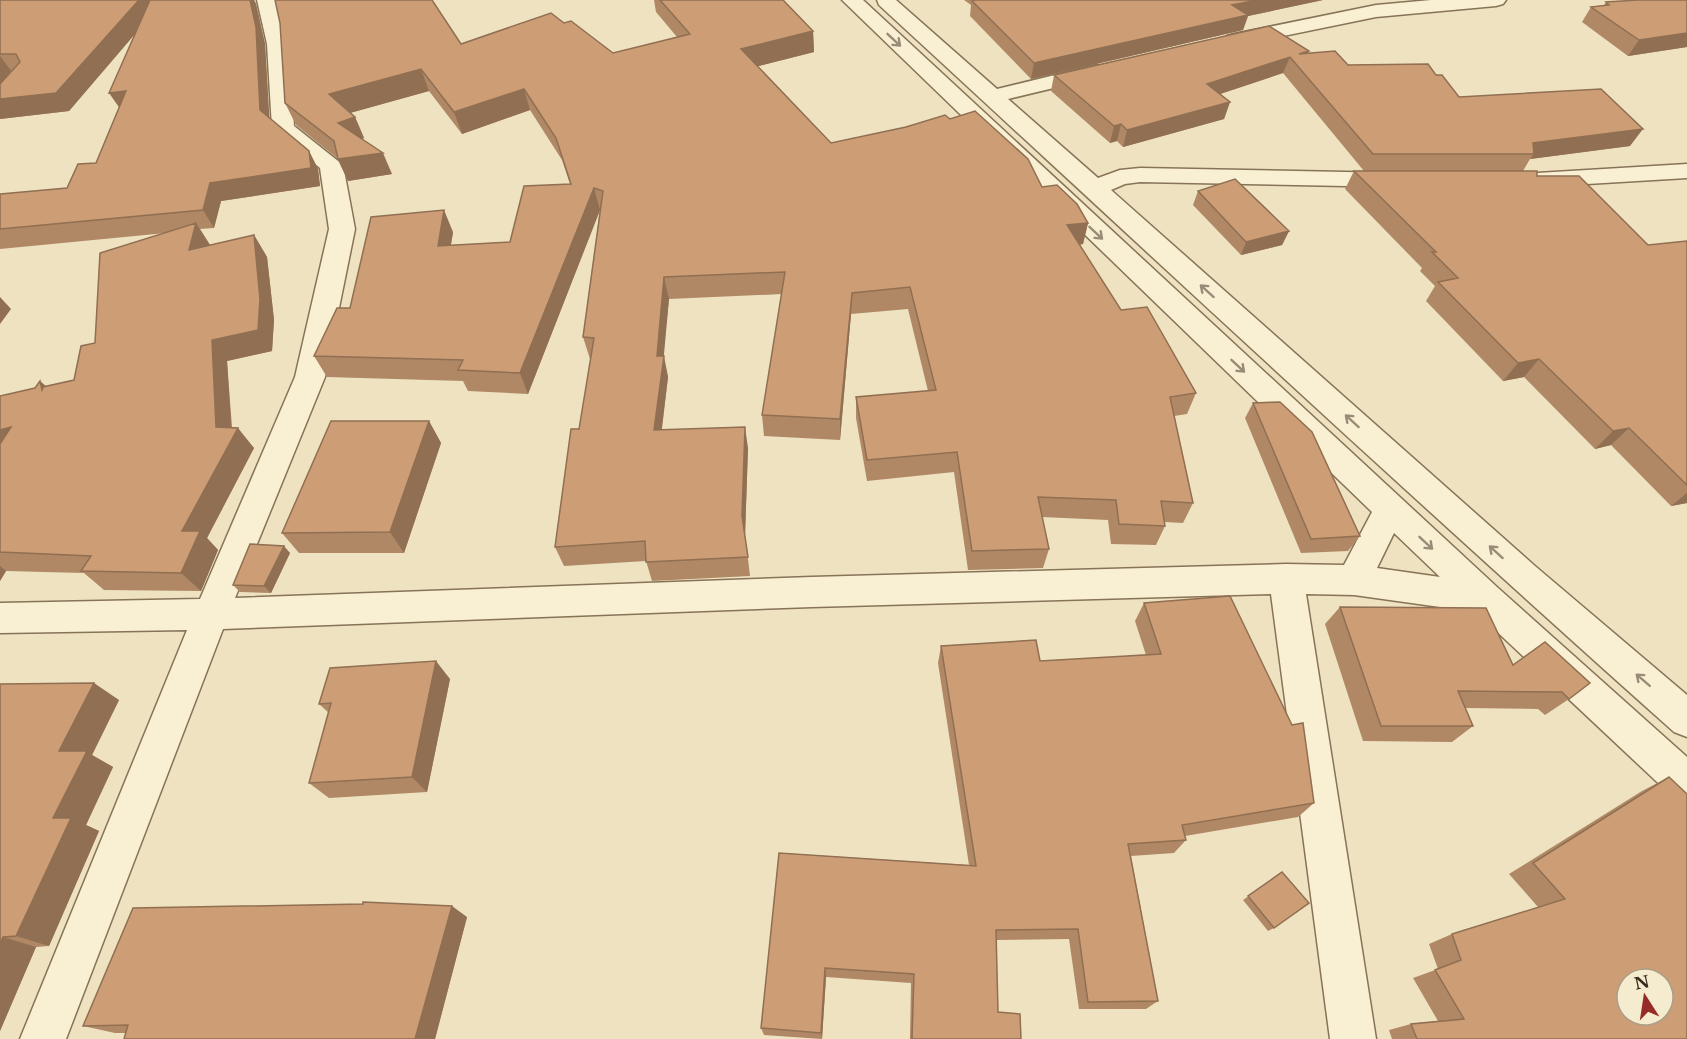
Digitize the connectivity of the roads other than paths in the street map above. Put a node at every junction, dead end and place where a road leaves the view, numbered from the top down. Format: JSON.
{"nodes":[{"id":1,"x":267,"y":0,"type":"edge"},
{"id":2,"x":852,"y":0,"type":"edge"},
{"id":3,"x":885,"y":0,"type":"edge"},
{"id":4,"x":1496,"y":0,"type":"edge"},
{"id":5,"x":1219,"y":44,"type":"edge"},
{"id":6,"x":1119,"y":66,"type":"edge"},
{"id":7,"x":990,"y":97,"type":"junction"},
{"id":8,"x":1687,"y":171,"type":"edge"},
{"id":9,"x":1424,"y":180,"type":"edge"},
{"id":10,"x":1516,"y":180,"type":"edge"},
{"id":11,"x":1094,"y":189,"type":"junction"},
{"id":12,"x":1390,"y":509,"type":"junction"},
{"id":13,"x":1287,"y":579,"type":"junction"},
{"id":14,"x":1354,"y":580,"type":"junction"},
{"id":15,"x":1485,"y":598,"type":"junction"},
{"id":16,"x":211,"y":614,"type":"junction"},
{"id":17,"x":0,"y":618,"type":"edge"},
{"id":18,"x":1687,"y":719,"type":"edge"},
{"id":19,"x":1687,"y":783,"type":"edge"},
{"id":20,"x":43,"y":1039,"type":"edge"},
{"id":21,"x":1353,"y":1039,"type":"edge"}],
"edges":[{"from":1,"to":16,"type":"street"},
{"from":2,"to":12,"type":"street","one_way":true},
{"from":3,"to":7,"type":"street"},
{"from":4,"to":5,"type":"street"},
{"from":6,"to":7,"type":"street"},
{"from":7,"to":11,"type":"street"},
{"from":8,"to":10,"type":"street"},
{"from":9,"to":11,"type":"street"},
{"from":18,"to":11,"type":"street","one_way":true},
{"from":12,"to":14,"type":"street"},
{"from":12,"to":15,"type":"street","one_way":true},
{"from":13,"to":14,"type":"street"},
{"from":13,"to":16,"type":"street"},
{"from":13,"to":21,"type":"street"},
{"from":14,"to":15,"type":"street"},
{"from":15,"to":19,"type":"street"},
{"from":16,"to":17,"type":"street"},
{"from":16,"to":20,"type":"street"}]}
